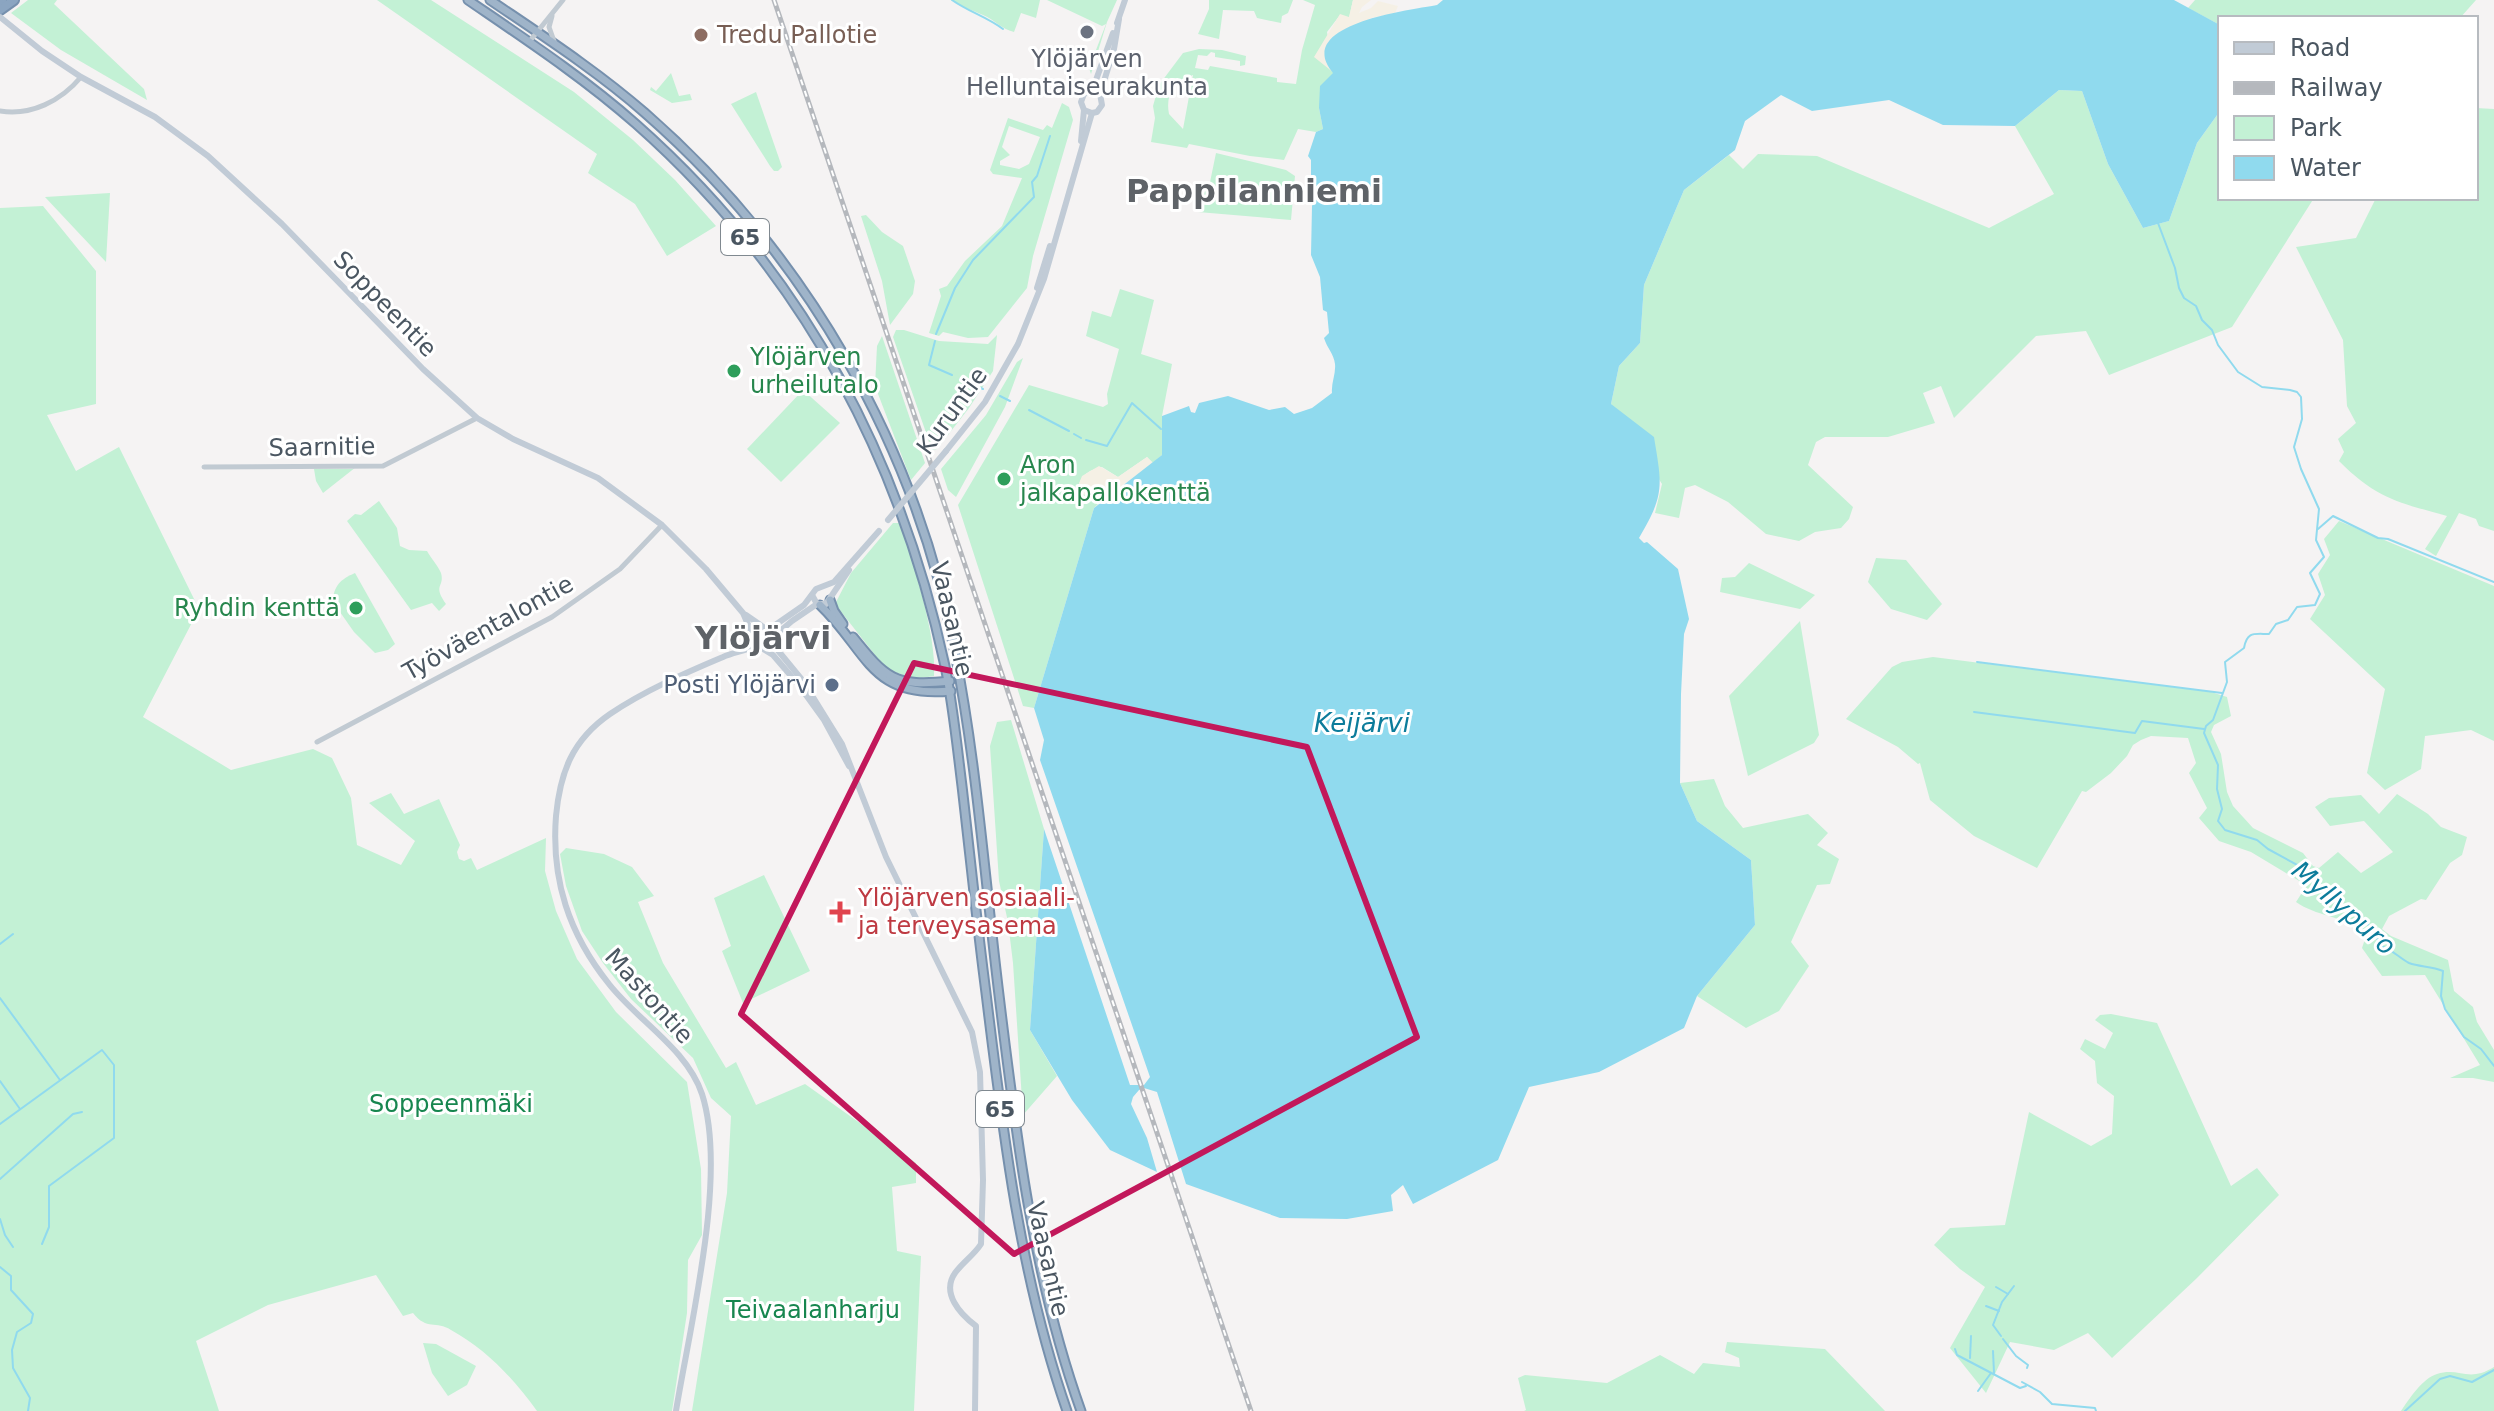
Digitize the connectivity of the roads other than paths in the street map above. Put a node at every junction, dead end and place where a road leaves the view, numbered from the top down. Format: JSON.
{"nodes":[{"id":1,"x":14,"y":0,"type":"edge"},
{"id":2,"x":468,"y":0,"type":"edge"},
{"id":3,"x":490,"y":0,"type":"edge"},
{"id":4,"x":563,"y":0,"type":"edge"},
{"id":5,"x":1125,"y":0,"type":"edge"},
{"id":6,"x":0,"y":10,"type":"edge"},
{"id":7,"x":553,"y":11,"type":"junction"},
{"id":8,"x":0,"y":17,"type":"edge"},
{"id":9,"x":1119,"y":19,"type":"junction"},
{"id":10,"x":536,"y":31,"type":"junction"},
{"id":11,"x":529,"y":42,"type":"junction"},
{"id":12,"x":556,"y":45,"type":"junction"},
{"id":13,"x":81,"y":77,"type":"junction"},
{"id":14,"x":1092,"y":91,"type":"junction"},
{"id":15,"x":1100,"y":94,"type":"junction"},
{"id":16,"x":1084,"y":110,"type":"junction"},
{"id":17,"x":0,"y":111,"type":"edge"},
{"id":18,"x":1092,"y":113,"type":"junction"},
{"id":19,"x":1080,"y":148,"type":"junction"},
{"id":20,"x":477,"y":418,"type":"junction"},
{"id":21,"x":204,"y":467,"type":"dead end"},
{"id":22,"x":662,"y":525,"type":"junction"},
{"id":23,"x":879,"y":531,"type":"junction"},
{"id":24,"x":823,"y":587,"type":"junction"},
{"id":25,"x":812,"y":595,"type":"junction"},
{"id":26,"x":830,"y":600,"type":"junction"},
{"id":27,"x":818,"y":605,"type":"junction"},
{"id":28,"x":743,"y":613,"type":"junction"},
{"id":29,"x":765,"y":630,"type":"junction"},
{"id":30,"x":772,"y":640,"type":"junction"},
{"id":31,"x":757,"y":642,"type":"junction"},
{"id":32,"x":960,"y":680,"type":"junction"},
{"id":33,"x":947,"y":681,"type":"junction"},
{"id":34,"x":961,"y":690,"type":"junction"},
{"id":35,"x":949,"y":692,"type":"junction"},
{"id":36,"x":317,"y":742,"type":"dead end"},
{"id":37,"x":849,"y":766,"type":"junction"},
{"id":38,"x":676,"y":1411,"type":"edge"},
{"id":39,"x":975,"y":1411,"type":"edge"},
{"id":40,"x":1067,"y":1411,"type":"edge"},
{"id":41,"x":1081,"y":1411,"type":"edge"}],
"edges":[{"from":1,"to":6,"type":"highway"},
{"from":2,"to":11,"type":"highway","name":"Vaasantie","number":"65"},
{"from":3,"to":10,"type":"highway","name":"Vaasantie","number":"65"},
{"from":4,"to":7,"type":"street"},
{"from":5,"to":9,"type":"main road"},
{"from":7,"to":10,"type":"street"},
{"from":7,"to":12,"type":"street"},
{"from":8,"to":13,"type":"main road","name":"Soppeentie"},
{"from":9,"to":14,"type":"main road"},
{"from":9,"to":15,"type":"main road"},
{"from":10,"to":11,"type":"street"},
{"from":10,"to":12,"type":"highway","name":"Vaasantie","number":"65"},
{"from":11,"to":33,"type":"highway","name":"Vaasantie","number":"65"},
{"from":12,"to":32,"type":"highway","name":"Vaasantie","number":"65"},
{"from":13,"to":17,"type":"street"},
{"from":13,"to":20,"type":"main road","name":"Soppeentie"},
{"from":14,"to":15,"type":"main road"},
{"from":14,"to":16,"type":"main road"},
{"from":15,"to":18,"type":"main road"},
{"from":16,"to":18,"type":"main road"},
{"from":16,"to":19,"type":"main road","name":"Kuruntie"},
{"from":18,"to":19,"type":"main road","name":"Kuruntie"},
{"from":19,"to":23,"type":"main road","name":"Kuruntie","bridge":true},
{"from":20,"to":21,"type":"street","name":"Saarnitie"},
{"from":20,"to":22,"type":"main road","name":"Soppeentie"},
{"from":22,"to":28,"type":"main road","name":"Soppeentie"},
{"from":22,"to":36,"type":"street","name":"Työväentalontie"},
{"from":23,"to":24,"type":"main road","name":"Kuruntie"},
{"from":23,"to":26,"type":"main road","name":"Kuruntie"},
{"from":24,"to":25,"type":"main road"},
{"from":24,"to":26,"type":"main road"},
{"from":25,"to":27,"type":"main road"},
{"from":25,"to":29,"type":"main road"},
{"from":26,"to":27,"type":"main road"},
{"from":26,"to":33,"type":"highway"},
{"from":27,"to":30,"type":"main road"},
{"from":27,"to":35,"type":"highway"},
{"from":28,"to":29,"type":"main road","name":"Soppeentie"},
{"from":28,"to":31,"type":"main road","name":"Soppeentie"},
{"from":29,"to":30,"type":"main road"},
{"from":29,"to":31,"type":"main road"},
{"from":30,"to":31,"type":"main road"},
{"from":30,"to":37,"type":"main road"},
{"from":31,"to":37,"type":"main road"},
{"from":31,"to":38,"type":"main road","name":"Mastontie"},
{"from":32,"to":33,"type":"highway"},
{"from":32,"to":34,"type":"highway","name":"Vaasantie","number":"65"},
{"from":33,"to":35,"type":"highway","name":"Vaasantie","number":"65"},
{"from":34,"to":35,"type":"highway"},
{"from":34,"to":41,"type":"highway","name":"Vaasantie","number":"65"},
{"from":35,"to":40,"type":"highway","name":"Vaasantie","number":"65"},
{"from":37,"to":39,"type":"main road"}]}
